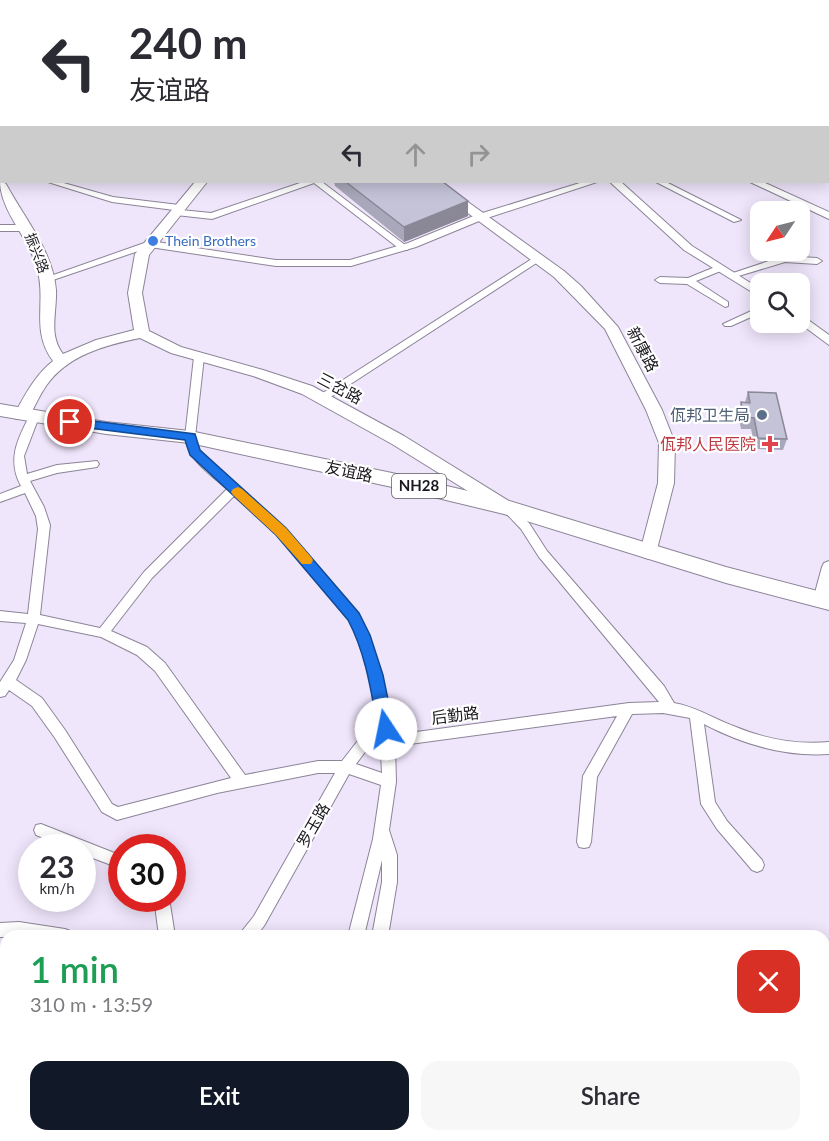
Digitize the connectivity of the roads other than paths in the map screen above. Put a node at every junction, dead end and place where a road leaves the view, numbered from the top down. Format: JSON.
{"nodes":[{"id":1,"x":56,"y":183,"type":"edge"},
{"id":2,"x":200,"y":183,"type":"edge"},
{"id":3,"x":307,"y":183,"type":"edge"},
{"id":4,"x":322,"y":183,"type":"edge"},
{"id":5,"x":433,"y":183,"type":"edge"},
{"id":6,"x":589,"y":183,"type":"edge"},
{"id":7,"x":616,"y":183,"type":"edge"},
{"id":8,"x":662,"y":183,"type":"edge"},
{"id":9,"x":756,"y":183,"type":"edge"},
{"id":10,"x":0,"y":184,"type":"edge"},
{"id":11,"x":177,"y":210,"type":"junction"},
{"id":12,"x":829,"y":216,"type":"edge"},
{"id":13,"x":480,"y":217,"type":"junction"},
{"id":14,"x":737,"y":220,"type":"dead end"},
{"id":15,"x":0,"y":228,"type":"edge"},
{"id":16,"x":27,"y":228,"type":"junction"},
{"id":17,"x":150,"y":244,"type":"junction"},
{"id":18,"x":404,"y":248,"type":"junction"},
{"id":19,"x":538,"y":258,"type":"junction"},
{"id":20,"x":817,"y":261,"type":"dead end"},
{"id":21,"x":720,"y":268,"type":"junction"},
{"id":22,"x":732,"y":275,"type":"junction"},
{"id":23,"x":47,"y":279,"type":"junction"},
{"id":24,"x":660,"y":280,"type":"dead end"},
{"id":25,"x":688,"y":281,"type":"junction"},
{"id":26,"x":750,"y":287,"type":"edge"},
{"id":27,"x":725,"y":304,"type":"dead end"},
{"id":28,"x":750,"y":314,"type":"edge"},
{"id":29,"x":728,"y":324,"type":"dead end"},
{"id":30,"x":810,"y":326,"type":"edge"},
{"id":31,"x":142,"y":333,"type":"junction"},
{"id":32,"x":829,"y":341,"type":"edge"},
{"id":33,"x":199,"y":357,"type":"junction"},
{"id":34,"x":61,"y":361,"type":"junction"},
{"id":35,"x":322,"y":398,"type":"junction"},
{"id":36,"x":0,"y":410,"type":"edge"},
{"id":37,"x":28,"y":416,"type":"junction"},
{"id":38,"x":190,"y":437,"type":"junction"},
{"id":39,"x":93,"y":464,"type":"dead end"},
{"id":40,"x":26,"y":483,"type":"junction"},
{"id":41,"x":234,"y":489,"type":"junction"},
{"id":42,"x":0,"y":498,"type":"edge"},
{"id":43,"x":506,"y":507,"type":"junction"},
{"id":44,"x":649,"y":552,"type":"junction"},
{"id":45,"x":829,"y":567,"type":"edge"},
{"id":46,"x":825,"y":601,"type":"edge"},
{"id":47,"x":0,"y":616,"type":"edge"},
{"id":48,"x":35,"y":619,"type":"junction"},
{"id":49,"x":103,"y":633,"type":"junction"},
{"id":50,"x":4,"y":687,"type":"edge"},
{"id":51,"x":628,"y":708,"type":"junction"},
{"id":52,"x":670,"y":708,"type":"junction"},
{"id":53,"x":696,"y":714,"type":"junction"},
{"id":54,"x":384,"y":716,"type":"junction"},
{"id":55,"x":388,"y":741,"type":"junction"},
{"id":56,"x":829,"y":748,"type":"edge"},
{"id":57,"x":346,"y":767,"type":"junction"},
{"id":58,"x":242,"y":782,"type":"junction"},
{"id":59,"x":389,"y":782,"type":"junction"},
{"id":60,"x":381,"y":828,"type":"junction"},
{"id":61,"x":41,"y":830,"type":"dead end"},
{"id":62,"x":584,"y":842,"type":"dead end"},
{"id":63,"x":108,"y":857,"type":"edge"},
{"id":64,"x":757,"y":865,"type":"dead end"},
{"id":65,"x":163,"y":912,"type":"edge"},
{"id":66,"x":166,"y":930,"type":"edge"},
{"id":67,"x":251,"y":930,"type":"edge"},
{"id":68,"x":358,"y":930,"type":"edge"},
{"id":69,"x":381,"y":930,"type":"edge"}],
"edges":[{"from":1,"to":11,"type":"street"},
{"from":2,"to":11,"type":"main road"},
{"from":3,"to":11,"type":"street"},
{"from":4,"to":18,"type":"street"},
{"from":5,"to":13,"type":"main road","name":"新康路"},
{"from":6,"to":13,"type":"street"},
{"from":7,"to":21,"type":"street"},
{"from":8,"to":14,"type":"street"},
{"from":9,"to":12,"type":"street"},
{"from":10,"to":16,"type":"main road","name":"振兴路"},
{"from":11,"to":17,"type":"main road"},
{"from":13,"to":18,"type":"street"},
{"from":13,"to":19,"type":"main road","name":"新康路"},
{"from":15,"to":16,"type":"street"},
{"from":16,"to":23,"type":"main road","name":"振兴路"},
{"from":17,"to":18,"type":"street"},
{"from":17,"to":23,"type":"street"},
{"from":17,"to":31,"type":"main road"},
{"from":19,"to":35,"type":"street"},
{"from":19,"to":44,"type":"main road","name":"新康路"},
{"from":20,"to":22,"type":"street"},
{"from":21,"to":22,"type":"street"},
{"from":21,"to":25,"type":"street"},
{"from":22,"to":26,"type":"street"},
{"from":23,"to":34,"type":"main road","name":"振兴路"},
{"from":24,"to":25,"type":"street"},
{"from":25,"to":27,"type":"street"},
{"from":28,"to":29,"type":"street"},
{"from":30,"to":32,"type":"street"},
{"from":31,"to":33,"type":"main road","name":"三岔路"},
{"from":31,"to":34,"type":"main road"},
{"from":33,"to":35,"type":"main road","name":"三岔路"},
{"from":33,"to":38,"type":"street"},
{"from":34,"to":37,"type":"main road"},
{"from":35,"to":43,"type":"main road","name":"三岔路"},
{"from":36,"to":37,"type":"highway","name":"友谊路","number":"NH28"},
{"from":37,"to":38,"type":"highway","name":"友谊路","number":"NH28"},
{"from":37,"to":40,"type":"street"},
{"from":38,"to":41,"type":"street"},
{"from":38,"to":43,"type":"highway","name":"友谊路","number":"NH28"},
{"from":39,"to":40,"type":"street"},
{"from":40,"to":42,"type":"street"},
{"from":40,"to":48,"type":"street"},
{"from":41,"to":49,"type":"street"},
{"from":41,"to":54,"type":"street"},
{"from":43,"to":44,"type":"highway","name":"友谊路","number":"NH28"},
{"from":43,"to":52,"type":"street"},
{"from":44,"to":46,"type":"highway","name":"友谊路","number":"NH28"},
{"from":45,"to":46,"type":"street"},
{"from":47,"to":48,"type":"street"},
{"from":48,"to":49,"type":"street"},
{"from":48,"to":50,"type":"street"},
{"from":49,"to":58,"type":"street"},
{"from":50,"to":58,"type":"street"},
{"from":51,"to":52,"type":"street","name":"后勤路"},
{"from":51,"to":55,"type":"street","name":"后勤路"},
{"from":51,"to":62,"type":"street"},
{"from":52,"to":53,"type":"street","name":"后勤路"},
{"from":53,"to":56,"type":"street","name":"后勤路"},
{"from":53,"to":64,"type":"street"},
{"from":54,"to":55,"type":"street"},
{"from":54,"to":57,"type":"street","name":"罗玉路"},
{"from":55,"to":59,"type":"street"},
{"from":57,"to":58,"type":"street"},
{"from":57,"to":59,"type":"street"},
{"from":57,"to":67,"type":"street","name":"罗玉路"},
{"from":59,"to":60,"type":"street"},
{"from":60,"to":68,"type":"street"},
{"from":60,"to":69,"type":"street"},
{"from":61,"to":63,"type":"street"},
{"from":65,"to":66,"type":"street"}]}
